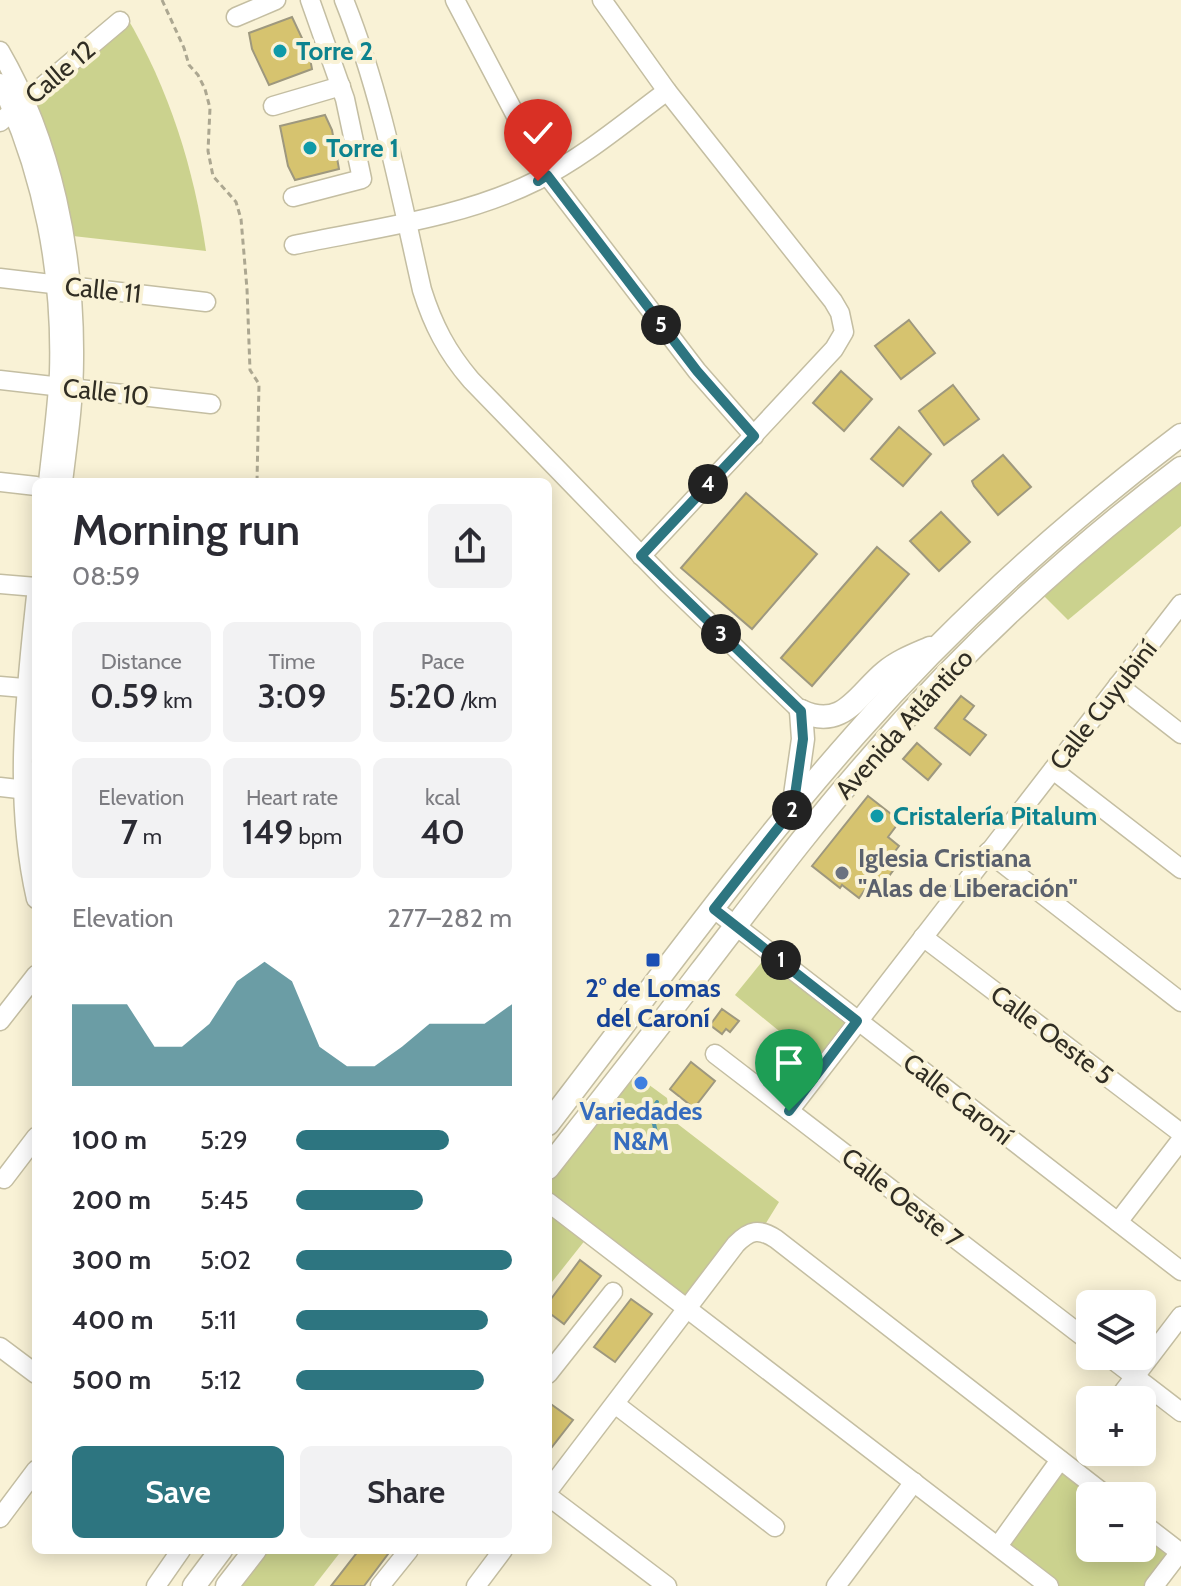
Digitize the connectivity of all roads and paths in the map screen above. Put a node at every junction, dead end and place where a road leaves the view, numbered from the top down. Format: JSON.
{"nodes":[{"id":1,"x":162,"y":0,"type":"edge"},
{"id":2,"x":276,"y":0,"type":"edge"},
{"id":3,"x":310,"y":0,"type":"edge"},
{"id":4,"x":344,"y":0,"type":"edge"},
{"id":5,"x":455,"y":0,"type":"edge"},
{"id":6,"x":602,"y":0,"type":"edge"},
{"id":7,"x":236,"y":17,"type":"dead end"},
{"id":8,"x":120,"y":21,"type":"dead end"},
{"id":9,"x":0,"y":51,"type":"edge"},
{"id":10,"x":0,"y":83,"type":"edge"},
{"id":11,"x":341,"y":86,"type":"junction"},
{"id":12,"x":667,"y":91,"type":"junction"},
{"id":13,"x":273,"y":106,"type":"dead end"},
{"id":14,"x":13,"y":112,"type":"edge"},
{"id":15,"x":547,"y":175,"type":"junction"},
{"id":16,"x":293,"y":197,"type":"dead end"},
{"id":17,"x":406,"y":222,"type":"junction"},
{"id":18,"x":294,"y":245,"type":"dead end"},
{"id":19,"x":0,"y":278,"type":"edge"},
{"id":20,"x":63,"y":285,"type":"junction"},
{"id":21,"x":206,"y":302,"type":"dead end"},
{"id":22,"x":0,"y":380,"type":"edge"},
{"id":23,"x":65,"y":388,"type":"junction"},
{"id":24,"x":211,"y":404,"type":"dead end"},
{"id":25,"x":1181,"y":435,"type":"edge"},
{"id":26,"x":754,"y":436,"type":"junction"},
{"id":27,"x":1181,"y":468,"type":"edge"},
{"id":28,"x":49,"y":478,"type":"edge"},
{"id":29,"x":63,"y":478,"type":"edge"},
{"id":30,"x":257,"y":478,"type":"edge"},
{"id":31,"x":0,"y":482,"type":"edge"},
{"id":32,"x":32,"y":486,"type":"edge"},
{"id":33,"x":641,"y":556,"type":"junction"},
{"id":34,"x":0,"y":584,"type":"edge"},
{"id":35,"x":32,"y":587,"type":"edge"},
{"id":36,"x":1181,"y":604,"type":"edge"},
{"id":37,"x":942,"y":643,"type":"junction"},
{"id":38,"x":1118,"y":685,"type":"junction"},
{"id":39,"x":0,"y":686,"type":"edge"},
{"id":40,"x":31,"y":689,"type":"edge"},
{"id":41,"x":801,"y":711,"type":"junction"},
{"id":42,"x":1181,"y":734,"type":"edge"},
{"id":43,"x":1053,"y":770,"type":"junction"},
{"id":44,"x":0,"y":787,"type":"edge"},
{"id":45,"x":31,"y":790,"type":"edge"},
{"id":46,"x":793,"y":809,"type":"junction"},
{"id":47,"x":988,"y":852,"type":"junction"},
{"id":48,"x":1181,"y":869,"type":"edge"},
{"id":49,"x":32,"y":878,"type":"edge"},
{"id":50,"x":714,"y":909,"type":"junction"},
{"id":51,"x":736,"y":926,"type":"junction"},
{"id":52,"x":923,"y":937,"type":"junction"},
{"id":53,"x":32,"y":980,"type":"edge"},
{"id":54,"x":1181,"y":1002,"type":"edge"},
{"id":55,"x":0,"y":1021,"type":"edge"},
{"id":56,"x":857,"y":1021,"type":"junction"},
{"id":57,"x":715,"y":1054,"type":"dead end"},
{"id":58,"x":789,"y":1111,"type":"junction"},
{"id":59,"x":552,"y":1119,"type":"edge"},
{"id":60,"x":1181,"y":1133,"type":"edge"},
{"id":61,"x":1181,"y":1140,"type":"edge"},
{"id":62,"x":32,"y":1142,"type":"edge"},
{"id":63,"x":552,"y":1163,"type":"edge"},
{"id":64,"x":4,"y":1179,"type":"dead end"},
{"id":65,"x":552,"y":1205,"type":"edge"},
{"id":66,"x":1118,"y":1222,"type":"junction"},
{"id":67,"x":1181,"y":1271,"type":"edge"},
{"id":68,"x":613,"y":1292,"type":"dead end"},
{"id":69,"x":688,"y":1308,"type":"junction"},
{"id":70,"x":1181,"y":1316,"type":"edge"},
{"id":71,"x":1076,"y":1331,"type":"edge"},
{"id":72,"x":0,"y":1347,"type":"edge"},
{"id":73,"x":552,"y":1369,"type":"edge"},
{"id":74,"x":1127,"y":1370,"type":"edge"},
{"id":75,"x":32,"y":1371,"type":"edge"},
{"id":76,"x":1135,"y":1376,"type":"junction"},
{"id":77,"x":1128,"y":1386,"type":"edge"},
{"id":78,"x":615,"y":1404,"type":"junction"},
{"id":79,"x":1181,"y":1412,"type":"edge"},
{"id":80,"x":1060,"y":1460,"type":"junction"},
{"id":81,"x":32,"y":1475,"type":"edge"},
{"id":82,"x":914,"y":1482,"type":"junction"},
{"id":83,"x":1089,"y":1482,"type":"edge"},
{"id":84,"x":552,"y":1486,"type":"edge"},
{"id":85,"x":552,"y":1494,"type":"edge"},
{"id":86,"x":0,"y":1518,"type":"edge"},
{"id":87,"x":775,"y":1527,"type":"dead end"},
{"id":88,"x":1156,"y":1534,"type":"edge"},
{"id":89,"x":998,"y":1546,"type":"junction"},
{"id":90,"x":1180,"y":1552,"type":"edge"},
{"id":91,"x":178,"y":1554,"type":"edge"},
{"id":92,"x":218,"y":1554,"type":"edge"},
{"id":93,"x":252,"y":1554,"type":"edge"},
{"id":94,"x":406,"y":1554,"type":"edge"},
{"id":95,"x":500,"y":1554,"type":"edge"},
{"id":96,"x":845,"y":1583,"type":"edge"},
{"id":97,"x":156,"y":1586,"type":"edge"},
{"id":98,"x":194,"y":1586,"type":"edge"},
{"id":99,"x":227,"y":1586,"type":"edge"},
{"id":100,"x":380,"y":1586,"type":"edge"},
{"id":101,"x":476,"y":1586,"type":"edge"},
{"id":102,"x":667,"y":1586,"type":"edge"},
{"id":103,"x":1049,"y":1586,"type":"edge"},
{"id":104,"x":1154,"y":1586,"type":"edge"}],
"edges":[{"from":1,"to":30,"type":"path"},
{"from":2,"to":7,"type":"street"},
{"from":3,"to":11,"type":"street"},
{"from":4,"to":17,"type":"street"},
{"from":5,"to":15,"type":"street"},
{"from":6,"to":12,"type":"street"},
{"from":8,"to":14,"type":"street","name":"Calle 12"},
{"from":9,"to":14,"type":"street"},
{"from":10,"to":14,"type":"street"},
{"from":11,"to":13,"type":"street"},
{"from":11,"to":16,"type":"street"},
{"from":12,"to":15,"type":"street"},
{"from":12,"to":26,"type":"street"},
{"from":14,"to":20,"type":"street"},
{"from":15,"to":17,"type":"street"},
{"from":15,"to":26,"type":"street"},
{"from":17,"to":18,"type":"street"},
{"from":17,"to":33,"type":"street"},
{"from":19,"to":20,"type":"street","name":"Calle 11"},
{"from":20,"to":21,"type":"street","name":"Calle 11"},
{"from":20,"to":23,"type":"street"},
{"from":22,"to":23,"type":"street","name":"Calle 10"},
{"from":23,"to":24,"type":"street","name":"Calle 10"},
{"from":23,"to":28,"type":"street"},
{"from":23,"to":29,"type":"street"},
{"from":25,"to":37,"type":"main road","name":"Avenida Atlántico"},
{"from":26,"to":33,"type":"street"},
{"from":27,"to":51,"type":"main road","name":"Avenida Atlántico"},
{"from":31,"to":32,"type":"street"},
{"from":33,"to":41,"type":"street"},
{"from":34,"to":35,"type":"street"},
{"from":36,"to":38,"type":"street","name":"Calle Cuyubiní"},
{"from":37,"to":41,"type":"main road"},
{"from":37,"to":46,"type":"main road","name":"Avenida Atlántico"},
{"from":38,"to":42,"type":"street"},
{"from":38,"to":43,"type":"street","name":"Calle Cuyubiní"},
{"from":39,"to":40,"type":"street"},
{"from":40,"to":45,"type":"street"},
{"from":41,"to":46,"type":"main road"},
{"from":43,"to":47,"type":"street","name":"Calle Cuyubiní"},
{"from":43,"to":48,"type":"street"},
{"from":44,"to":45,"type":"street"},
{"from":45,"to":49,"type":"street"},
{"from":46,"to":50,"type":"main road","name":"Avenida Atlántico"},
{"from":47,"to":52,"type":"street","name":"Calle Cuyubiní"},
{"from":47,"to":54,"type":"street"},
{"from":50,"to":51,"type":"street","name":"Calle Caroní"},
{"from":50,"to":59,"type":"main road","name":"Avenida Atlántico"},
{"from":51,"to":56,"type":"street","name":"Calle Caroní"},
{"from":51,"to":63,"type":"main road","name":"Avenida Atlántico"},
{"from":52,"to":56,"type":"street","name":"Calle Cuyubiní"},
{"from":52,"to":60,"type":"street","name":"Calle Oeste 5"},
{"from":53,"to":55,"type":"street"},
{"from":56,"to":58,"type":"street","name":"Calle Cuyubiní"},
{"from":56,"to":66,"type":"street","name":"Calle Caroní"},
{"from":57,"to":58,"type":"street","name":"Calle Oeste 7"},
{"from":58,"to":71,"type":"street","name":"Calle Oeste 7"},
{"from":61,"to":66,"type":"street"},
{"from":62,"to":64,"type":"street"},
{"from":65,"to":69,"type":"street"},
{"from":66,"to":67,"type":"street","name":"Calle Caroní"},
{"from":68,"to":73,"type":"street"},
{"from":69,"to":78,"type":"street"},
{"from":69,"to":80,"type":"street"},
{"from":69,"to":82,"type":"street"},
{"from":70,"to":76,"type":"street"},
{"from":72,"to":75,"type":"street"},
{"from":74,"to":76,"type":"street"},
{"from":76,"to":77,"type":"street"},
{"from":76,"to":79,"type":"street"},
{"from":78,"to":84,"type":"street"},
{"from":78,"to":87,"type":"street"},
{"from":80,"to":83,"type":"street"},
{"from":80,"to":89,"type":"street"},
{"from":81,"to":86,"type":"street"},
{"from":82,"to":89,"type":"street"},
{"from":82,"to":96,"type":"street"},
{"from":85,"to":102,"type":"street"},
{"from":88,"to":90,"type":"street"},
{"from":89,"to":103,"type":"street"},
{"from":90,"to":104,"type":"street"},
{"from":91,"to":97,"type":"street"},
{"from":92,"to":98,"type":"main road"},
{"from":93,"to":99,"type":"main road"},
{"from":94,"to":100,"type":"street"},
{"from":95,"to":101,"type":"street"}]}
